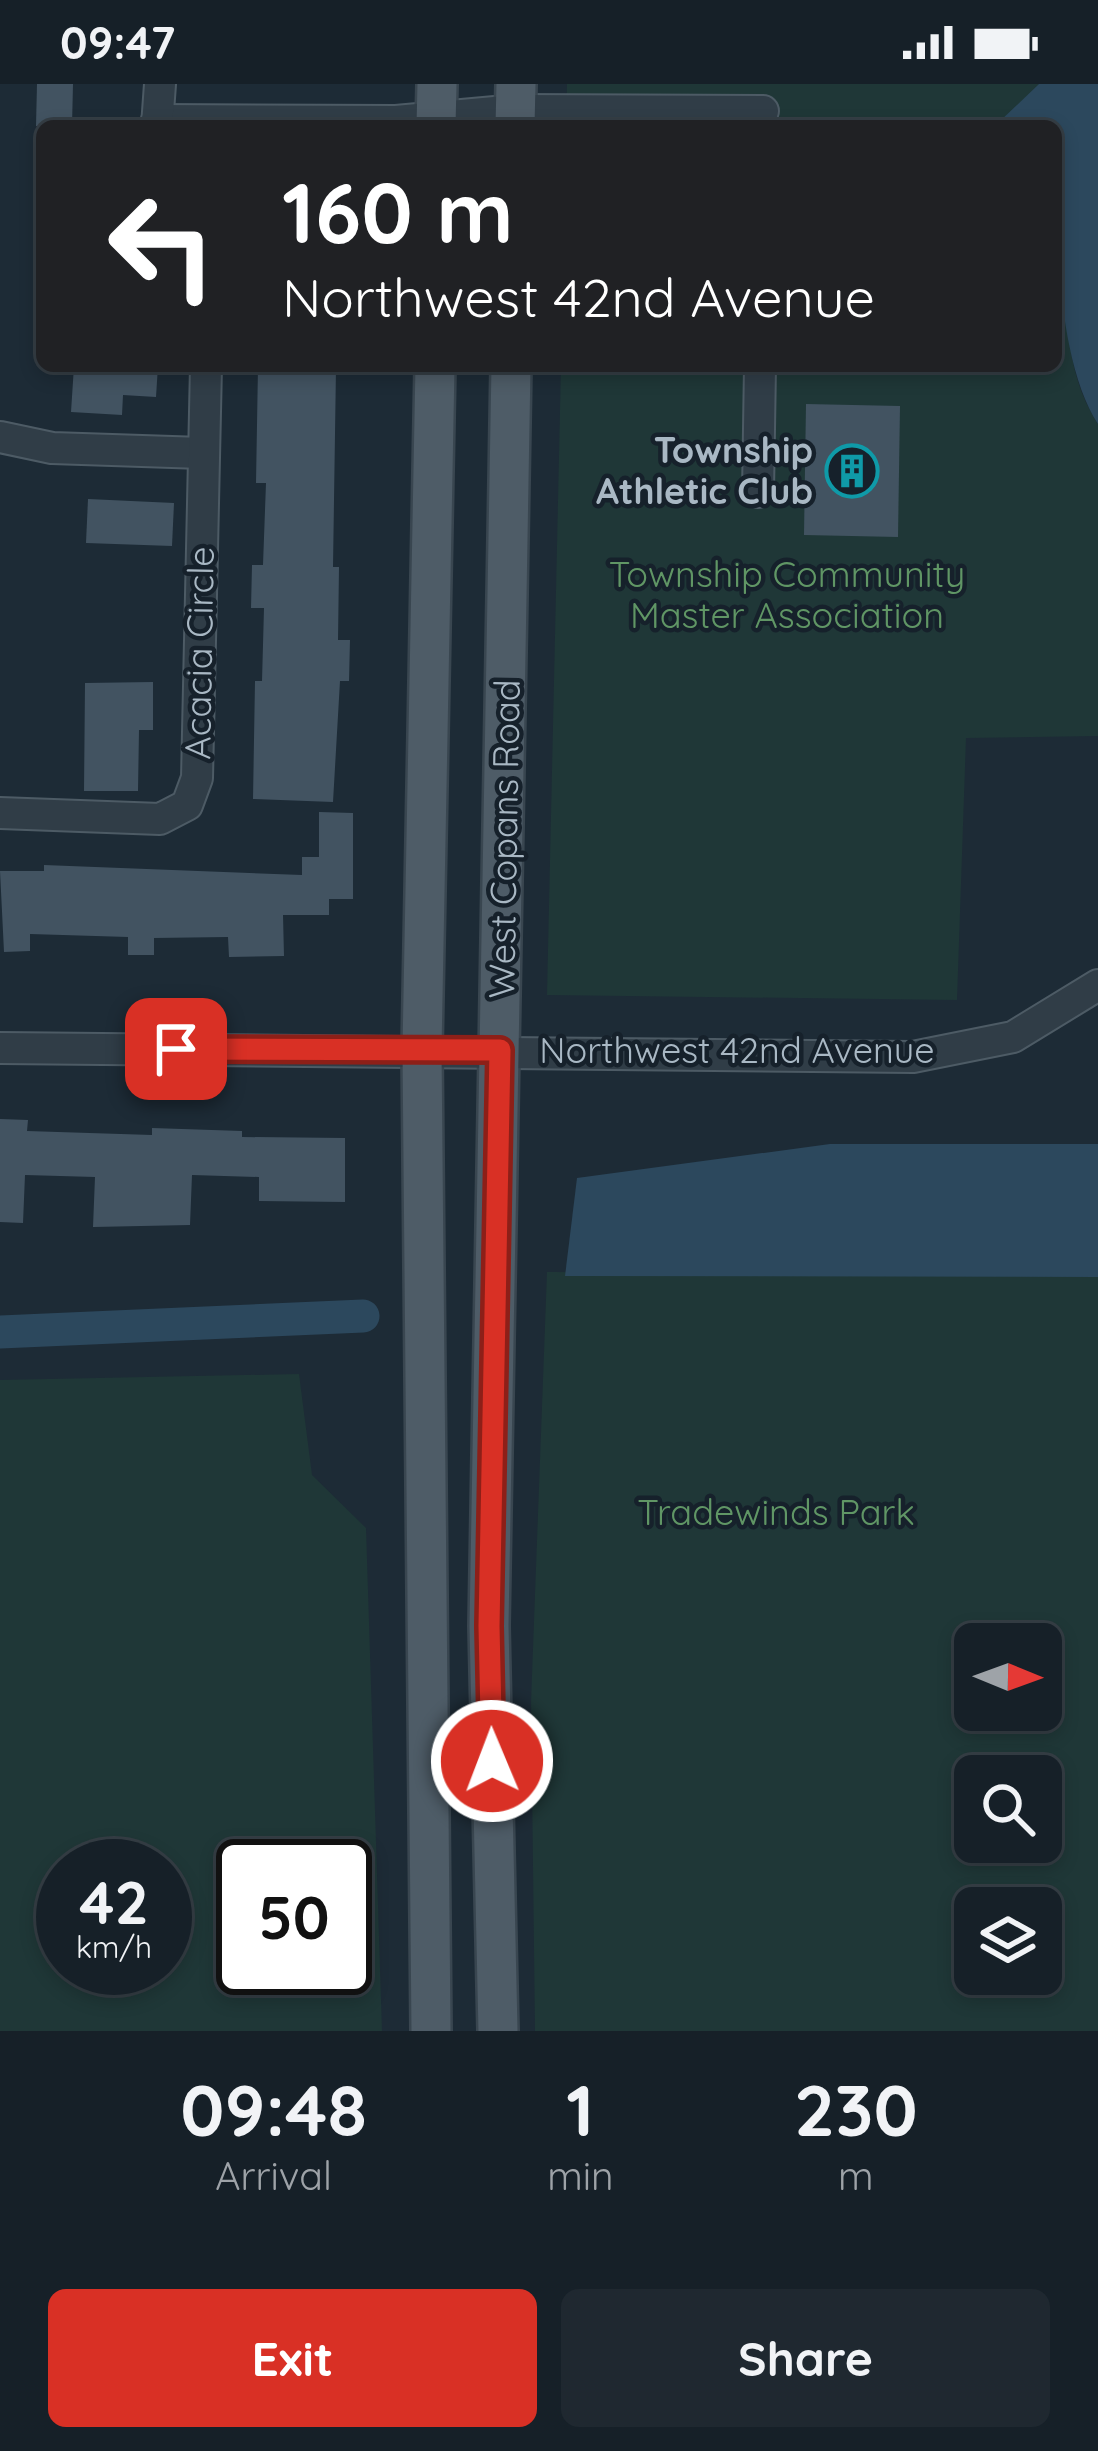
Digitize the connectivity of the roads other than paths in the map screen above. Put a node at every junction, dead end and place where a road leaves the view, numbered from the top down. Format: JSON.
{"nodes":[{"id":1,"x":160,"y":84,"type":"edge"},
{"id":2,"x":516,"y":107,"type":"edge"},
{"id":3,"x":764,"y":107,"type":"edge"},
{"id":4,"x":436,"y":110,"type":"edge"},
{"id":5,"x":157,"y":120,"type":"edge"},
{"id":6,"x":221,"y":120,"type":"edge"},
{"id":7,"x":206,"y":372,"type":"edge"},
{"id":8,"x":435,"y":372,"type":"edge"},
{"id":9,"x":511,"y":372,"type":"edge"},
{"id":10,"x":760,"y":372,"type":"edge"},
{"id":11,"x":0,"y":437,"type":"edge"},
{"id":12,"x":202,"y":453,"type":"junction"},
{"id":13,"x":758,"y":491,"type":"dead end"},
{"id":14,"x":0,"y":813,"type":"edge"},
{"id":15,"x":1098,"y":986,"type":"edge"},
{"id":16,"x":0,"y":1048,"type":"edge"},
{"id":17,"x":422,"y":1049,"type":"junction"},
{"id":18,"x":500,"y":1050,"type":"junction"},
{"id":19,"x":431,"y":2031,"type":"edge"},
{"id":20,"x":498,"y":2031,"type":"edge"}],
"edges":[{"from":1,"to":5,"type":"street"},
{"from":2,"to":3,"type":"street"},
{"from":2,"to":4,"type":"street"},
{"from":4,"to":6,"type":"street"},
{"from":7,"to":12,"type":"street","name":"Acacia Circle"},
{"from":8,"to":17,"type":"main road","name":"West Copans Road"},
{"from":9,"to":18,"type":"main road","name":"West Copans Road"},
{"from":10,"to":13,"type":"street"},
{"from":11,"to":12,"type":"street"},
{"from":12,"to":14,"type":"street","name":"Acacia Circle"},
{"from":15,"to":18,"type":"street","name":"Northwest 42nd Avenue"},
{"from":16,"to":17,"type":"street","name":"Northwest 42nd Avenue"},
{"from":17,"to":18,"type":"street","name":"Northwest 42nd Avenue"},
{"from":17,"to":19,"type":"main road","name":"West Copans Road"},
{"from":18,"to":20,"type":"main road","name":"West Copans Road"}]}
